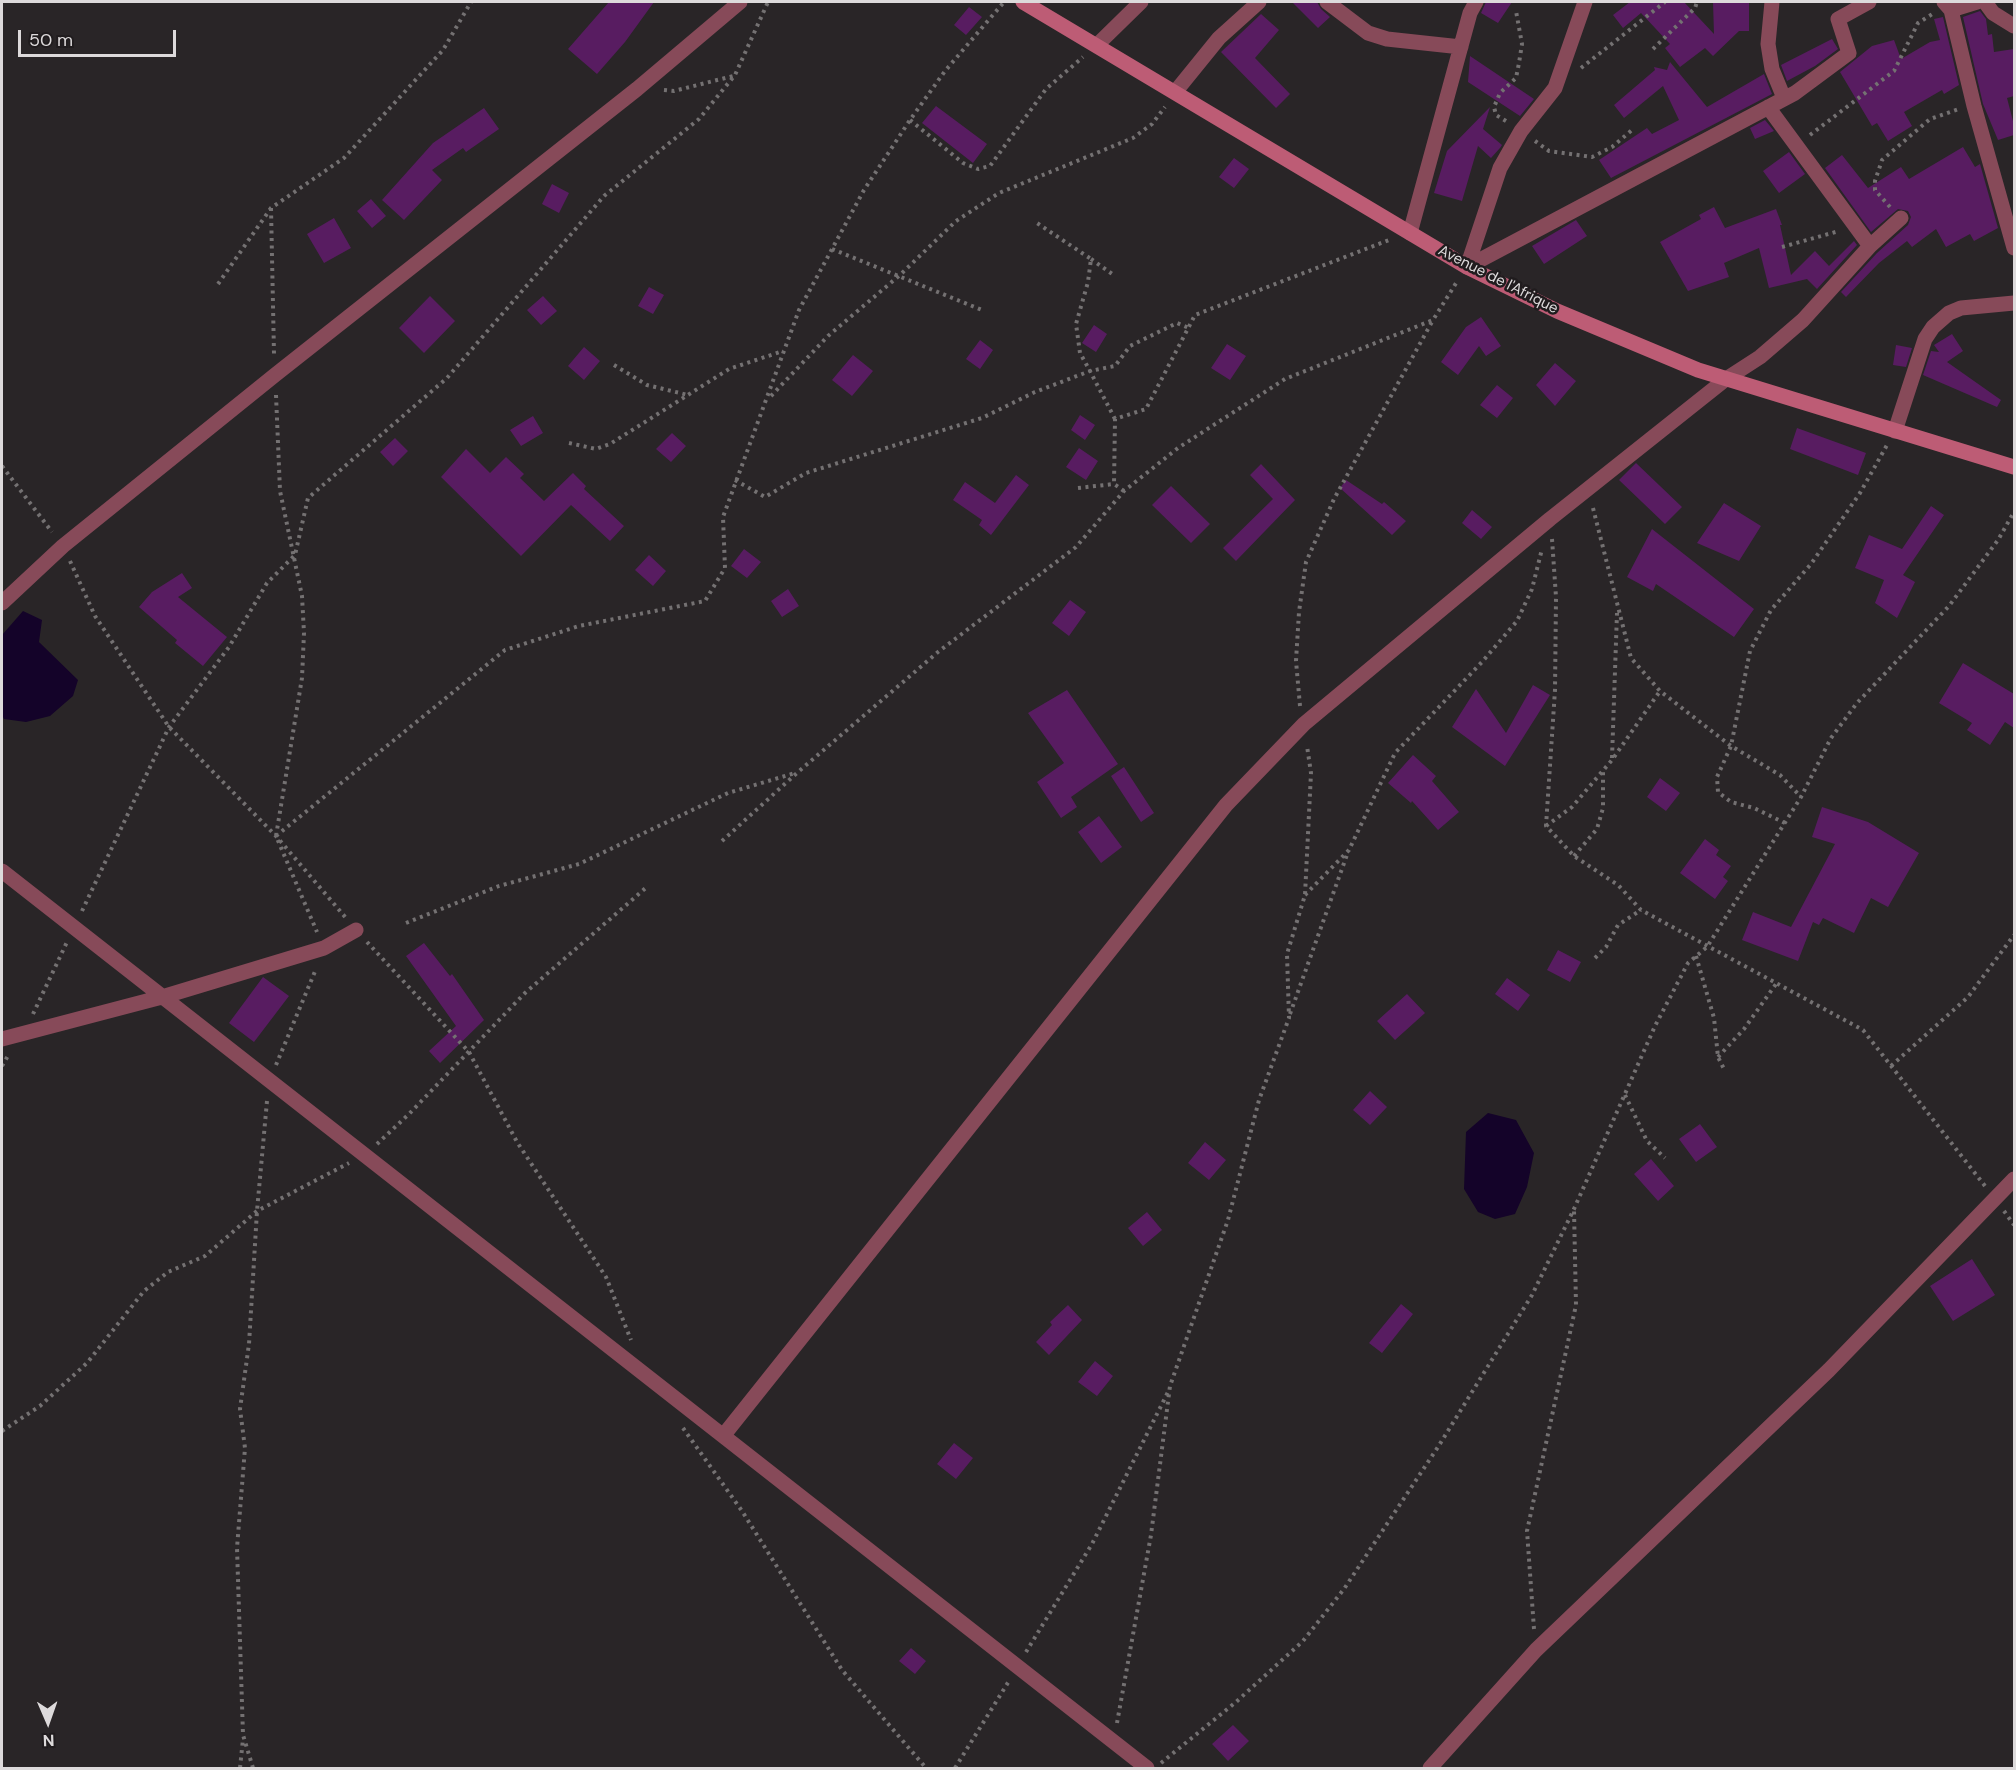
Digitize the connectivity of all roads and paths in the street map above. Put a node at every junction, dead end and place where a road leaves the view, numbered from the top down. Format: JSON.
{"nodes":[{"id":1,"x":471,"y":2,"type":"edge"},
{"id":2,"x":740,"y":2,"type":"edge"},
{"id":3,"x":768,"y":2,"type":"edge"},
{"id":4,"x":1004,"y":2,"type":"edge"},
{"id":5,"x":1023,"y":2,"type":"edge"},
{"id":6,"x":1141,"y":2,"type":"edge"},
{"id":7,"x":1259,"y":2,"type":"edge"},
{"id":8,"x":1327,"y":2,"type":"edge"},
{"id":9,"x":1476,"y":2,"type":"edge"},
{"id":10,"x":1585,"y":2,"type":"edge"},
{"id":11,"x":1665,"y":2,"type":"edge"},
{"id":12,"x":1697,"y":2,"type":"edge"},
{"id":13,"x":1772,"y":2,"type":"edge"},
{"id":14,"x":1869,"y":2,"type":"edge"},
{"id":15,"x":1977,"y":2,"type":"edge"},
{"id":16,"x":1985,"y":2,"type":"edge"},
{"id":17,"x":1947,"y":6,"type":"edge"},
{"id":18,"x":1516,"y":11,"type":"dead end"},
{"id":19,"x":2014,"y":26,"type":"edge"},
{"id":20,"x":1097,"y":45,"type":"junction"},
{"id":21,"x":1461,"y":47,"type":"junction"},
{"id":22,"x":1653,"y":49,"type":"dead end"},
{"id":23,"x":735,"y":75,"type":"junction"},
{"id":24,"x":1555,"y":88,"type":"junction"},
{"id":25,"x":637,"y":89,"type":"junction"},
{"id":26,"x":1176,"y":92,"type":"junction"},
{"id":27,"x":1784,"y":98,"type":"junction"},
{"id":28,"x":1974,"y":106,"type":"junction"},
{"id":29,"x":1768,"y":107,"type":"junction"},
{"id":30,"x":910,"y":120,"type":"junction"},
{"id":31,"x":1632,"y":130,"type":"dead end"},
{"id":32,"x":1521,"y":131,"type":"junction"},
{"id":33,"x":1798,"y":146,"type":"junction"},
{"id":34,"x":271,"y":208,"type":"junction"},
{"id":35,"x":1901,"y":218,"type":"joint"},
{"id":36,"x":1034,"y":221,"type":"dead end"},
{"id":37,"x":1854,"y":227,"type":"junction"},
{"id":38,"x":1410,"y":233,"type":"junction"},
{"id":39,"x":1870,"y":246,"type":"junction"},
{"id":40,"x":1782,"y":247,"type":"dead end"},
{"id":41,"x":2014,"y":248,"type":"edge"},
{"id":42,"x":832,"y":249,"type":"junction"},
{"id":43,"x":1091,"y":259,"type":"junction"},
{"id":44,"x":1467,"y":267,"type":"junction"},
{"id":45,"x":900,"y":275,"type":"junction"},
{"id":46,"x":1115,"y":276,"type":"dead end"},
{"id":47,"x":218,"y":284,"type":"dead end"},
{"id":48,"x":2014,"y":303,"type":"edge"},
{"id":49,"x":982,"y":310,"type":"dead end"},
{"id":50,"x":1433,"y":320,"type":"junction"},
{"id":51,"x":1189,"y":328,"type":"junction"},
{"id":52,"x":783,"y":351,"type":"junction"},
{"id":53,"x":614,"y":365,"type":"dead end"},
{"id":54,"x":1090,"y":370,"type":"junction"},
{"id":55,"x":275,"y":375,"type":"junction"},
{"id":56,"x":1726,"y":379,"type":"junction"},
{"id":57,"x":689,"y":395,"type":"junction"},
{"id":58,"x":768,"y":398,"type":"junction"},
{"id":59,"x":1115,"y":419,"type":"junction"},
{"id":60,"x":1895,"y":431,"type":"junction"},
{"id":61,"x":569,"y":443,"type":"dead end"},
{"id":62,"x":2,"y":466,"type":"edge"},
{"id":63,"x":2014,"y":467,"type":"edge"},
{"id":64,"x":735,"y":480,"type":"junction"},
{"id":65,"x":1114,"y":484,"type":"junction"},
{"id":66,"x":1078,"y":488,"type":"dead end"},
{"id":67,"x":1588,"y":489,"type":"junction"},
{"id":68,"x":1124,"y":491,"type":"junction"},
{"id":69,"x":2014,"y":512,"type":"edge"},
{"id":70,"x":1550,"y":519,"type":"junction"},
{"id":71,"x":63,"y":546,"type":"junction"},
{"id":72,"x":294,"y":555,"type":"junction"},
{"id":73,"x":2,"y":603,"type":"edge"},
{"id":74,"x":1617,"y":609,"type":"junction"},
{"id":75,"x":1660,"y":692,"type":"junction"},
{"id":76,"x":1304,"y":724,"type":"junction"},
{"id":77,"x":169,"y":727,"type":"junction"},
{"id":78,"x":1731,"y":746,"type":"junction"},
{"id":79,"x":1612,"y":760,"type":"junction"},
{"id":80,"x":1603,"y":771,"type":"junction"},
{"id":81,"x":798,"y":772,"type":"junction"},
{"id":82,"x":1801,"y":797,"type":"junction"},
{"id":83,"x":1785,"y":823,"type":"junction"},
{"id":84,"x":1546,"y":826,"type":"junction"},
{"id":85,"x":276,"y":836,"type":"junction"},
{"id":86,"x":722,"y":841,"type":"dead end"},
{"id":87,"x":1349,"y":850,"type":"junction"},
{"id":88,"x":1574,"y":856,"type":"junction"},
{"id":89,"x":2,"y":871,"type":"edge"},
{"id":90,"x":648,"y":886,"type":"dead end"},
{"id":91,"x":1305,"y":895,"type":"junction"},
{"id":92,"x":1641,"y":910,"type":"junction"},
{"id":93,"x":406,"y":923,"type":"dead end"},
{"id":94,"x":74,"y":928,"type":"junction"},
{"id":95,"x":356,"y":930,"type":"junction"},
{"id":96,"x":2014,"y":935,"type":"edge"},
{"id":97,"x":1707,"y":947,"type":"junction"},
{"id":98,"x":324,"y":948,"type":"junction"},
{"id":99,"x":1696,"y":956,"type":"junction"},
{"id":100,"x":1595,"y":958,"type":"dead end"},
{"id":101,"x":1776,"y":984,"type":"junction"},
{"id":102,"x":162,"y":997,"type":"junction"},
{"id":103,"x":1289,"y":1018,"type":"junction"},
{"id":104,"x":24,"y":1033,"type":"junction"},
{"id":105,"x":2,"y":1039,"type":"edge"},
{"id":106,"x":469,"y":1052,"type":"junction"},
{"id":107,"x":1718,"y":1057,"type":"junction"},
{"id":108,"x":2,"y":1066,"type":"edge"},
{"id":109,"x":1891,"y":1066,"type":"junction"},
{"id":110,"x":1725,"y":1071,"type":"dead end"},
{"id":111,"x":269,"y":1081,"type":"junction"},
{"id":112,"x":1625,"y":1094,"type":"junction"},
{"id":113,"x":364,"y":1155,"type":"junction"},
{"id":114,"x":1665,"y":1158,"type":"dead end"},
{"id":115,"x":2014,"y":1179,"type":"edge"},
{"id":116,"x":1994,"y":1199,"type":"junction"},
{"id":117,"x":1574,"y":1209,"type":"junction"},
{"id":118,"x":257,"y":1211,"type":"junction"},
{"id":119,"x":2014,"y":1225,"type":"edge"},
{"id":120,"x":632,"y":1343,"type":"dead end"},
{"id":121,"x":1170,"y":1386,"type":"junction"},
{"id":122,"x":678,"y":1421,"type":"dead end"},
{"id":123,"x":2,"y":1431,"type":"edge"},
{"id":124,"x":723,"y":1436,"type":"junction"},
{"id":125,"x":1536,"y":1650,"type":"junction"},
{"id":126,"x":1017,"y":1667,"type":"junction"},
{"id":127,"x":243,"y":1735,"type":"junction"},
{"id":128,"x":1113,"y":1742,"type":"junction"},
{"id":129,"x":240,"y":1768,"type":"edge"},
{"id":130,"x":253,"y":1768,"type":"edge"},
{"id":131,"x":926,"y":1768,"type":"edge"},
{"id":132,"x":955,"y":1768,"type":"edge"},
{"id":133,"x":1147,"y":1768,"type":"edge"},
{"id":134,"x":1155,"y":1768,"type":"edge"},
{"id":135,"x":1430,"y":1768,"type":"edge"}],
"edges":[{"from":1,"to":34,"type":"path"},
{"from":2,"to":25,"type":"street"},
{"from":3,"to":23,"type":"path"},
{"from":4,"to":30,"type":"path"},
{"from":5,"to":20,"type":"main road","name":"Avenue de l'Afrique"},
{"from":6,"to":20,"type":"street"},
{"from":7,"to":26,"type":"street"},
{"from":8,"to":21,"type":"street"},
{"from":9,"to":21,"type":"street"},
{"from":10,"to":24,"type":"street"},
{"from":11,"to":24,"type":"path"},
{"from":12,"to":22,"type":"path"},
{"from":13,"to":27,"type":"street"},
{"from":14,"to":27,"type":"street"},
{"from":15,"to":17,"type":"street"},
{"from":16,"to":19,"type":"street"},
{"from":17,"to":28,"type":"street"},
{"from":17,"to":33,"type":"path"},
{"from":18,"to":32,"type":"path"},
{"from":20,"to":26,"type":"main road","name":"Avenue de l'Afrique"},
{"from":20,"to":30,"type":"path"},
{"from":21,"to":38,"type":"street"},
{"from":23,"to":25,"type":"path"},
{"from":23,"to":72,"type":"path"},
{"from":24,"to":32,"type":"street"},
{"from":25,"to":55,"type":"street"},
{"from":26,"to":38,"type":"main road","name":"Avenue de l'Afrique"},
{"from":26,"to":45,"type":"path"},
{"from":27,"to":29,"type":"street"},
{"from":28,"to":35,"type":"path"},
{"from":28,"to":41,"type":"street"},
{"from":29,"to":33,"type":"street"},
{"from":29,"to":44,"type":"street"},
{"from":30,"to":42,"type":"path"},
{"from":31,"to":32,"type":"path"},
{"from":32,"to":44,"type":"street"},
{"from":33,"to":37,"type":"street"},
{"from":34,"to":47,"type":"path"},
{"from":34,"to":55,"type":"path"},
{"from":35,"to":39,"type":"street"},
{"from":36,"to":43,"type":"path"},
{"from":37,"to":39,"type":"street"},
{"from":37,"to":40,"type":"path"},
{"from":38,"to":44,"type":"main road","name":"Avenue de l'Afrique"},
{"from":38,"to":51,"type":"path"},
{"from":39,"to":56,"type":"street"},
{"from":42,"to":45,"type":"path"},
{"from":42,"to":52,"type":"path"},
{"from":43,"to":46,"type":"path"},
{"from":43,"to":54,"type":"path"},
{"from":44,"to":50,"type":"path"},
{"from":44,"to":56,"type":"main road","name":"Avenue de l'Afrique"},
{"from":45,"to":49,"type":"path"},
{"from":45,"to":58,"type":"path"},
{"from":48,"to":60,"type":"street"},
{"from":50,"to":68,"type":"path"},
{"from":50,"to":76,"type":"path"},
{"from":51,"to":54,"type":"path"},
{"from":51,"to":59,"type":"path"},
{"from":52,"to":57,"type":"path"},
{"from":52,"to":58,"type":"path"},
{"from":53,"to":57,"type":"path"},
{"from":54,"to":59,"type":"path"},
{"from":54,"to":64,"type":"path"},
{"from":55,"to":71,"type":"street"},
{"from":55,"to":72,"type":"path"},
{"from":56,"to":60,"type":"main road","name":"Avenue de l'Afrique"},
{"from":56,"to":67,"type":"street"},
{"from":57,"to":61,"type":"path"},
{"from":58,"to":64,"type":"path"},
{"from":59,"to":65,"type":"path"},
{"from":60,"to":63,"type":"main road","name":"Avenue de l'Afrique"},
{"from":60,"to":78,"type":"path"},
{"from":62,"to":71,"type":"path"},
{"from":64,"to":85,"type":"path"},
{"from":65,"to":66,"type":"path"},
{"from":65,"to":68,"type":"path"},
{"from":67,"to":70,"type":"street"},
{"from":67,"to":74,"type":"path"},
{"from":68,"to":81,"type":"path"},
{"from":69,"to":82,"type":"path"},
{"from":70,"to":76,"type":"street"},
{"from":70,"to":84,"type":"path"},
{"from":70,"to":87,"type":"path"},
{"from":71,"to":73,"type":"street"},
{"from":71,"to":77,"type":"path"},
{"from":72,"to":77,"type":"path"},
{"from":72,"to":85,"type":"path"},
{"from":74,"to":75,"type":"path"},
{"from":74,"to":79,"type":"path"},
{"from":75,"to":78,"type":"path"},
{"from":75,"to":79,"type":"path"},
{"from":76,"to":91,"type":"path"},
{"from":76,"to":124,"type":"street"},
{"from":77,"to":85,"type":"path"},
{"from":77,"to":94,"type":"path"},
{"from":78,"to":82,"type":"path"},
{"from":78,"to":83,"type":"path"},
{"from":79,"to":80,"type":"path"},
{"from":80,"to":84,"type":"path"},
{"from":80,"to":88,"type":"path"},
{"from":81,"to":86,"type":"path"},
{"from":81,"to":93,"type":"path"},
{"from":82,"to":83,"type":"path"},
{"from":83,"to":97,"type":"path"},
{"from":84,"to":88,"type":"path"},
{"from":85,"to":95,"type":"path"},
{"from":85,"to":98,"type":"path"},
{"from":87,"to":91,"type":"path"},
{"from":87,"to":103,"type":"path"},
{"from":88,"to":92,"type":"path"},
{"from":89,"to":94,"type":"street"},
{"from":90,"to":106,"type":"path"},
{"from":91,"to":103,"type":"path"},
{"from":92,"to":97,"type":"path"},
{"from":92,"to":100,"type":"path"},
{"from":94,"to":102,"type":"street"},
{"from":94,"to":104,"type":"path"},
{"from":95,"to":98,"type":"street"},
{"from":95,"to":106,"type":"path"},
{"from":96,"to":109,"type":"path"},
{"from":97,"to":99,"type":"path"},
{"from":97,"to":101,"type":"path"},
{"from":98,"to":102,"type":"street"},
{"from":98,"to":111,"type":"path"},
{"from":99,"to":107,"type":"path"},
{"from":99,"to":112,"type":"path"},
{"from":101,"to":107,"type":"path"},
{"from":101,"to":109,"type":"path"},
{"from":102,"to":104,"type":"street"},
{"from":102,"to":111,"type":"street"},
{"from":103,"to":121,"type":"path"},
{"from":104,"to":105,"type":"street"},
{"from":104,"to":108,"type":"path"},
{"from":106,"to":113,"type":"path"},
{"from":106,"to":120,"type":"path"},
{"from":107,"to":110,"type":"path"},
{"from":109,"to":116,"type":"path"},
{"from":111,"to":113,"type":"street"},
{"from":111,"to":118,"type":"path"},
{"from":112,"to":114,"type":"path"},
{"from":112,"to":117,"type":"path"},
{"from":113,"to":118,"type":"path"},
{"from":113,"to":124,"type":"street"},
{"from":115,"to":116,"type":"street"},
{"from":116,"to":119,"type":"path"},
{"from":116,"to":125,"type":"street"},
{"from":117,"to":125,"type":"path"},
{"from":117,"to":134,"type":"path"},
{"from":118,"to":123,"type":"path"},
{"from":118,"to":127,"type":"path"},
{"from":121,"to":126,"type":"path"},
{"from":121,"to":128,"type":"path"},
{"from":122,"to":131,"type":"path"},
{"from":124,"to":126,"type":"street"},
{"from":125,"to":135,"type":"street"},
{"from":126,"to":128,"type":"street"},
{"from":126,"to":132,"type":"path"},
{"from":127,"to":129,"type":"path"},
{"from":127,"to":130,"type":"path"},
{"from":128,"to":133,"type":"street"}]}
